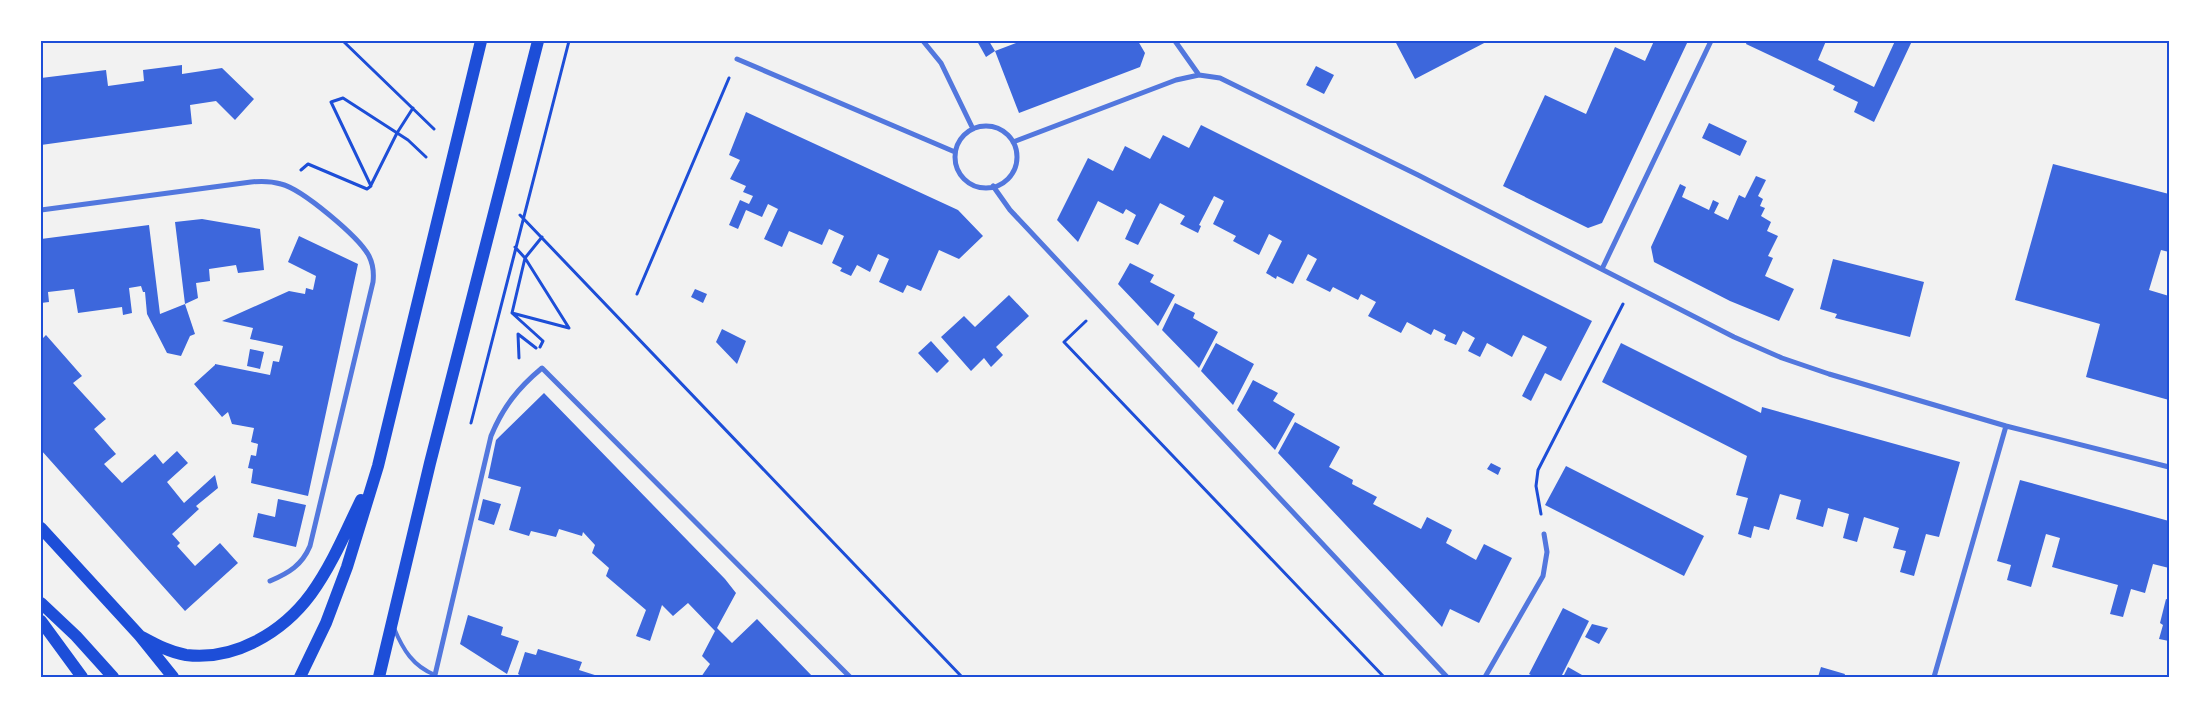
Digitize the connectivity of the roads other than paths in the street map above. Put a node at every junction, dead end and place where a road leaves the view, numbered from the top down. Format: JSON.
{"nodes":[{"id":1,"x":481,"y":41,"type":"edge"},
{"id":2,"x":538,"y":41,"type":"edge"},
{"id":3,"x":923,"y":41,"type":"edge"},
{"id":4,"x":1175,"y":41,"type":"edge"},
{"id":5,"x":1711,"y":41,"type":"edge"},
{"id":6,"x":737,"y":59,"type":"road end"},
{"id":7,"x":1199,"y":75,"type":"junction"},
{"id":8,"x":973,"y":129,"type":"junction"},
{"id":9,"x":1013,"y":142,"type":"junction"},
{"id":10,"x":956,"y":152,"type":"junction"},
{"id":11,"x":993,"y":186,"type":"junction"},
{"id":12,"x":41,"y":210,"type":"edge"},
{"id":13,"x":1602,"y":269,"type":"junction"},
{"id":14,"x":2006,"y":426,"type":"junction"},
{"id":15,"x":378,"y":466,"type":"junction"},
{"id":16,"x":2169,"y":467,"type":"edge"},
{"id":17,"x":41,"y":528,"type":"edge"},
{"id":18,"x":1544,"y":534,"type":"road end"},
{"id":19,"x":270,"y":581,"type":"dead end"},
{"id":20,"x":41,"y":603,"type":"edge"},
{"id":21,"x":41,"y":621,"type":"edge"},
{"id":22,"x":392,"y":622,"type":"junction"},
{"id":23,"x":140,"y":636,"type":"junction"},
{"id":24,"x":435,"y":675,"type":"joint"},
{"id":25,"x":82,"y":677,"type":"edge"},
{"id":26,"x":113,"y":677,"type":"edge"},
{"id":27,"x":173,"y":677,"type":"edge"},
{"id":28,"x":300,"y":677,"type":"edge"},
{"id":29,"x":379,"y":677,"type":"edge"},
{"id":30,"x":850,"y":677,"type":"edge"},
{"id":31,"x":1447,"y":677,"type":"edge"},
{"id":32,"x":1485,"y":677,"type":"edge"},
{"id":33,"x":1934,"y":677,"type":"edge"}],
"edges":[{"from":1,"to":15,"type":"main road"},
{"from":2,"to":22,"type":"main road"},
{"from":3,"to":8,"type":"street"},
{"from":4,"to":7,"type":"street"},
{"from":5,"to":13,"type":"street"},
{"from":6,"to":10,"type":"street"},
{"from":7,"to":9,"type":"street"},
{"from":7,"to":13,"type":"street"},
{"from":8,"to":9,"type":"street"},
{"from":8,"to":10,"type":"street"},
{"from":9,"to":11,"type":"street"},
{"from":10,"to":11,"type":"street"},
{"from":11,"to":31,"type":"street"},
{"from":12,"to":19,"type":"street"},
{"from":13,"to":14,"type":"street"},
{"from":14,"to":16,"type":"street"},
{"from":14,"to":33,"type":"street"},
{"from":15,"to":23,"type":"main road"},
{"from":15,"to":28,"type":"main road"},
{"from":17,"to":23,"type":"main road"},
{"from":18,"to":32,"type":"street"},
{"from":20,"to":26,"type":"main road"},
{"from":21,"to":25,"type":"main road"},
{"from":22,"to":24,"type":"lane"},
{"from":22,"to":29,"type":"main road"},
{"from":23,"to":27,"type":"main road"},
{"from":24,"to":30,"type":"street"}]}
